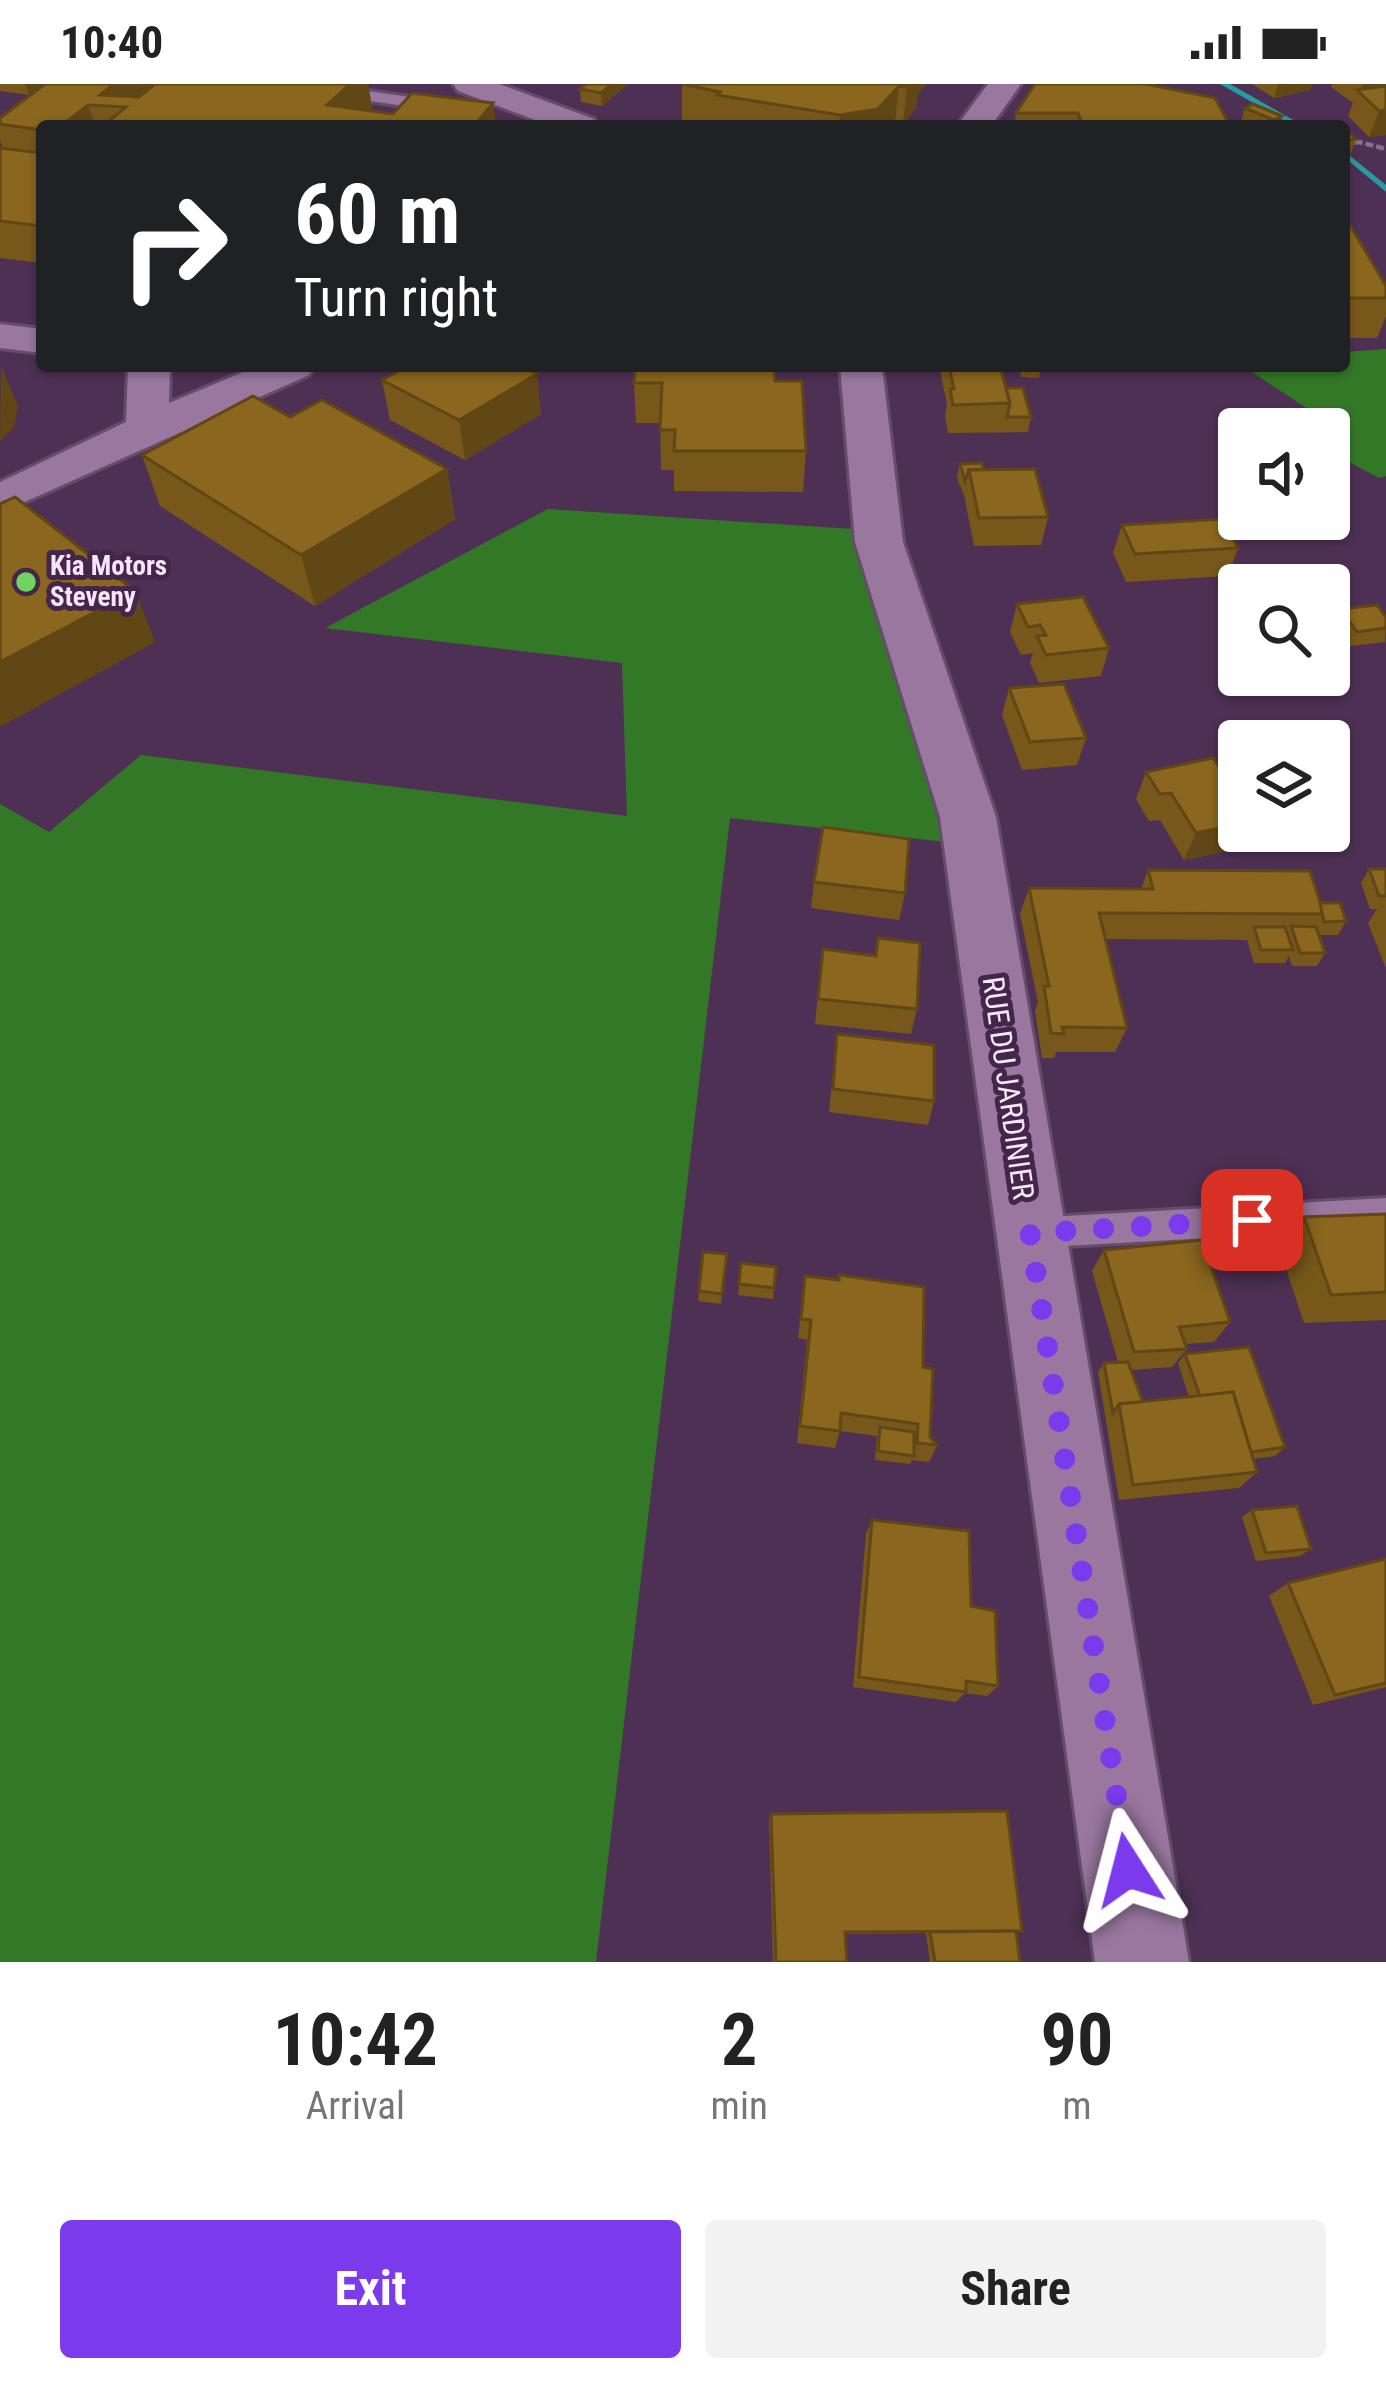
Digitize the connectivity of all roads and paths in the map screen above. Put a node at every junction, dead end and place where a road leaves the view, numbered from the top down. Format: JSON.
{"nodes":[{"id":1,"x":328,"y":84,"type":"edge"},
{"id":2,"x":1005,"y":84,"type":"edge"},
{"id":3,"x":466,"y":97,"type":"edge"},
{"id":4,"x":558,"y":120,"type":"edge"},
{"id":5,"x":978,"y":120,"type":"edge"},
{"id":6,"x":1350,"y":144,"type":"edge"},
{"id":7,"x":1386,"y":149,"type":"edge"},
{"id":8,"x":0,"y":336,"type":"edge"},
{"id":9,"x":36,"y":340,"type":"edge"},
{"id":10,"x":149,"y":372,"type":"edge"},
{"id":11,"x":280,"y":372,"type":"edge"},
{"id":12,"x":862,"y":372,"type":"edge"},
{"id":13,"x":147,"y":428,"type":"junction"},
{"id":14,"x":0,"y":500,"type":"edge"},
{"id":15,"x":1386,"y":1213,"type":"edge"},
{"id":16,"x":1030,"y":1233,"type":"junction"},
{"id":17,"x":1142,"y":1962,"type":"edge"}],
"edges":[{"from":1,"to":3,"type":"lane"},
{"from":2,"to":5,"type":"street"},
{"from":3,"to":4,"type":"street"},
{"from":6,"to":7,"type":"path"},
{"from":8,"to":9,"type":"street"},
{"from":10,"to":13,"type":"street"},
{"from":11,"to":13,"type":"street"},
{"from":12,"to":16,"type":"street","name":"RUE DU JARDINIER"},
{"from":13,"to":14,"type":"street"},
{"from":15,"to":16,"type":"lane"},
{"from":16,"to":17,"type":"street","name":"RUE DU JARDINIER"}]}
